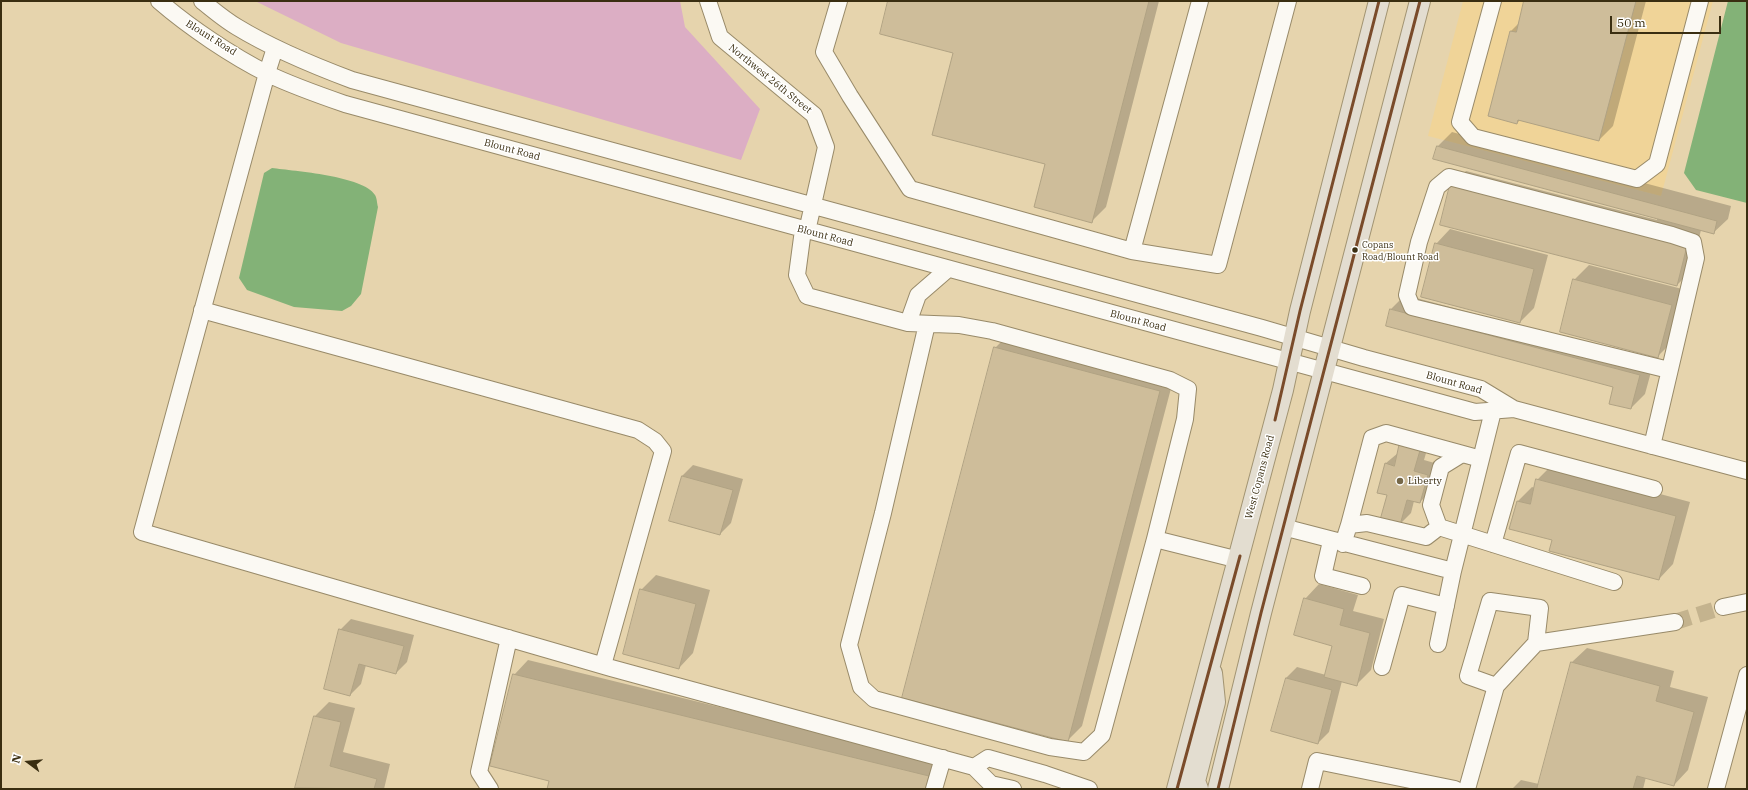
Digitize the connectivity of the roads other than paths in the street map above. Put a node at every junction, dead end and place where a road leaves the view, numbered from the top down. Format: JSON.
{"nodes":[{"id":1,"x":159,"y":1,"type":"edge"},
{"id":2,"x":202,"y":1,"type":"edge"},
{"id":3,"x":708,"y":1,"type":"edge"},
{"id":4,"x":839,"y":1,"type":"edge"},
{"id":5,"x":1200,"y":1,"type":"edge"},
{"id":6,"x":1288,"y":1,"type":"edge"},
{"id":7,"x":1379,"y":1,"type":"edge"},
{"id":8,"x":1420,"y":1,"type":"edge"},
{"id":9,"x":1493,"y":1,"type":"edge"},
{"id":10,"x":1700,"y":1,"type":"edge"},
{"id":11,"x":275,"y":48,"type":"junction"},
{"id":12,"x":267,"y":73,"type":"junction"},
{"id":13,"x":812,"y":205,"type":"junction"},
{"id":14,"x":805,"y":230,"type":"junction"},
{"id":15,"x":1132,"y":251,"type":"junction"},
{"id":16,"x":948,"y":269,"type":"junction"},
{"id":17,"x":202,"y":310,"type":"junction"},
{"id":18,"x":908,"y":323,"type":"junction"},
{"id":19,"x":927,"y":324,"type":"junction"},
{"id":20,"x":1294,"y":337,"type":"junction"},
{"id":21,"x":1329,"y":348,"type":"junction"},
{"id":22,"x":1289,"y":362,"type":"junction"},
{"id":23,"x":1669,"y":370,"type":"junction"},
{"id":24,"x":1323,"y":372,"type":"junction"},
{"id":25,"x":1514,"y":410,"type":"junction"},
{"id":26,"x":1493,"y":411,"type":"junction"},
{"id":27,"x":1652,"y":446,"type":"junction"},
{"id":28,"x":1462,"y":454,"type":"junction"},
{"id":29,"x":1481,"y":459,"type":"junction"},
{"id":30,"x":1747,"y":471,"type":"edge"},
{"id":31,"x":1654,"y":489,"type":"dead end"},
{"id":32,"x":1349,"y":525,"type":"junction"},
{"id":33,"x":1283,"y":527,"type":"junction"},
{"id":34,"x":1439,"y":527,"type":"junction"},
{"id":35,"x":1463,"y":536,"type":"junction"},
{"id":36,"x":1155,"y":539,"type":"junction"},
{"id":37,"x":1337,"y":542,"type":"junction"},
{"id":38,"x":1493,"y":544,"type":"junction"},
{"id":39,"x":1239,"y":560,"type":"junction"},
{"id":40,"x":1453,"y":571,"type":"junction"},
{"id":41,"x":1614,"y":582,"type":"dead end"},
{"id":42,"x":1362,"y":586,"type":"dead end"},
{"id":43,"x":1747,"y":602,"type":"edge"},
{"id":44,"x":1446,"y":606,"type":"junction"},
{"id":45,"x":1723,"y":607,"type":"tunnel mouth"},
{"id":46,"x":1675,"y":622,"type":"tunnel mouth"},
{"id":47,"x":509,"y":638,"type":"junction"},
{"id":48,"x":1438,"y":644,"type":"dead end"},
{"id":49,"x":1536,"y":644,"type":"junction"},
{"id":50,"x":1211,"y":659,"type":"junction"},
{"id":51,"x":603,"y":666,"type":"junction"},
{"id":52,"x":1382,"y":667,"type":"dead end"},
{"id":53,"x":1747,"y":675,"type":"edge"},
{"id":54,"x":1496,"y":686,"type":"junction"},
{"id":55,"x":943,"y":758,"type":"junction"},
{"id":56,"x":974,"y":767,"type":"junction"},
{"id":57,"x":490,"y":789,"type":"edge"},
{"id":58,"x":934,"y":789,"type":"edge"},
{"id":59,"x":1013,"y":789,"type":"edge"},
{"id":60,"x":1089,"y":789,"type":"edge"},
{"id":61,"x":1178,"y":789,"type":"edge"},
{"id":62,"x":1198,"y":789,"type":"edge"},
{"id":63,"x":1218,"y":789,"type":"edge"},
{"id":64,"x":1310,"y":789,"type":"edge"},
{"id":65,"x":1455,"y":789,"type":"edge"},
{"id":66,"x":1467,"y":789,"type":"edge"},
{"id":67,"x":1716,"y":789,"type":"edge"}],
"edges":[{"from":1,"to":12,"type":"street","name":"Blount Road"},
{"from":2,"to":11,"type":"street","name":"Blount Road"},
{"from":3,"to":13,"type":"street","name":"Northwest 26th Street"},
{"from":4,"to":15,"type":"street"},
{"from":5,"to":15,"type":"street"},
{"from":6,"to":15,"type":"street"},
{"from":7,"to":20,"type":"main road","name":"West Copans Road"},
{"from":8,"to":21,"type":"main road"},
{"from":9,"to":10,"type":"street"},
{"from":11,"to":12,"type":"street"},
{"from":11,"to":13,"type":"street","name":"Blount Road"},
{"from":12,"to":14,"type":"street","name":"Blount Road"},
{"from":12,"to":17,"type":"street"},
{"from":13,"to":14,"type":"street","name":"Northwest 26th Street"},
{"from":13,"to":20,"type":"street","name":"Blount Road"},
{"from":14,"to":16,"type":"street","name":"Blount Road"},
{"from":14,"to":18,"type":"street","name":"Northwest 26th Street"},
{"from":16,"to":18,"type":"street"},
{"from":16,"to":22,"type":"street","name":"Blount Road"},
{"from":17,"to":47,"type":"street"},
{"from":17,"to":51,"type":"street"},
{"from":18,"to":19,"type":"street","name":"Northwest 26th Street"},
{"from":19,"to":36,"type":"street","name":"Northwest 26th Street"},
{"from":19,"to":36,"type":"street"},
{"from":20,"to":21,"type":"street","name":"Blount Road"},
{"from":20,"to":22,"type":"main road","name":"West Copans Road"},
{"from":21,"to":24,"type":"main road"},
{"from":21,"to":25,"type":"street","name":"Blount Road"},
{"from":22,"to":24,"type":"street","name":"Blount Road"},
{"from":22,"to":39,"type":"main road","name":"West Copans Road"},
{"from":23,"to":23,"type":"street"},
{"from":23,"to":27,"type":"street"},
{"from":24,"to":26,"type":"street","name":"Blount Road"},
{"from":24,"to":33,"type":"main road"},
{"from":25,"to":26,"type":"street","name":"Blount Road"},
{"from":25,"to":27,"type":"street","name":"Blount Road"},
{"from":26,"to":29,"type":"street"},
{"from":27,"to":30,"type":"street","name":"Blount Road"},
{"from":28,"to":29,"type":"street"},
{"from":28,"to":32,"type":"street"},
{"from":28,"to":34,"type":"street"},
{"from":29,"to":35,"type":"street"},
{"from":31,"to":38,"type":"street"},
{"from":32,"to":34,"type":"street"},
{"from":32,"to":37,"type":"street"},
{"from":33,"to":37,"type":"street"},
{"from":33,"to":63,"type":"main road"},
{"from":34,"to":35,"type":"street"},
{"from":35,"to":38,"type":"street"},
{"from":35,"to":40,"type":"street"},
{"from":36,"to":39,"type":"street"},
{"from":37,"to":40,"type":"street"},
{"from":37,"to":42,"type":"street"},
{"from":38,"to":41,"type":"street"},
{"from":39,"to":50,"type":"main road","name":"West Copans Road"},
{"from":40,"to":44,"type":"street"},
{"from":43,"to":45,"type":"street"},
{"from":44,"to":48,"type":"street"},
{"from":44,"to":52,"type":"street"},
{"from":46,"to":49,"type":"street"},
{"from":47,"to":51,"type":"street"},
{"from":47,"to":57,"type":"street"},
{"from":49,"to":54,"type":"street"},
{"from":49,"to":54,"type":"street"},
{"from":50,"to":61,"type":"main road","name":"West Copans Road"},
{"from":50,"to":62,"type":"main road"},
{"from":51,"to":55,"type":"street"},
{"from":53,"to":67,"type":"street"},
{"from":54,"to":66,"type":"street"},
{"from":55,"to":56,"type":"street"},
{"from":55,"to":58,"type":"street"},
{"from":56,"to":59,"type":"street"},
{"from":56,"to":60,"type":"street"},
{"from":64,"to":65,"type":"street"}]}
